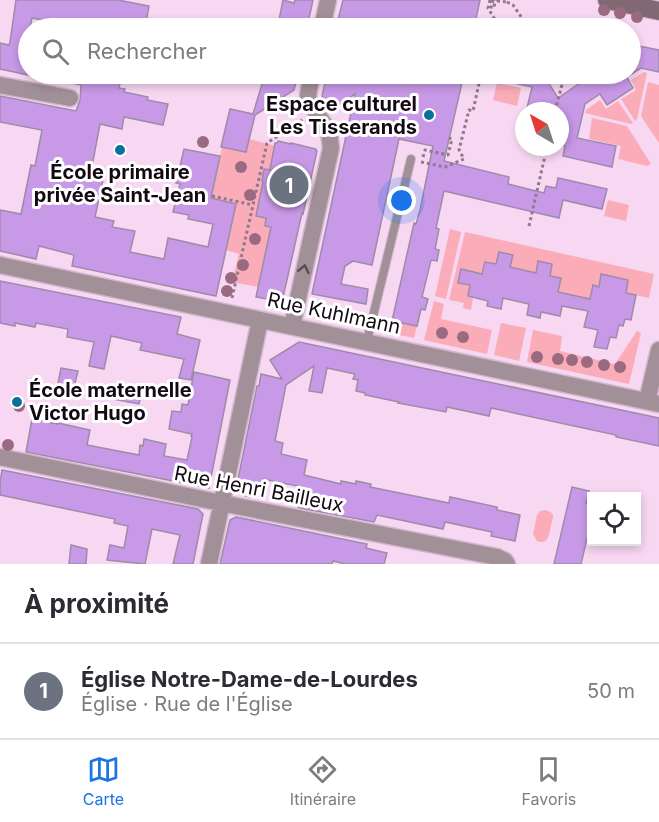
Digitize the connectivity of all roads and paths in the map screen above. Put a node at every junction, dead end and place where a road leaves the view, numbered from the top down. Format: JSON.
{"nodes":[{"id":1,"x":328,"y":0,"type":"edge"},
{"id":2,"x":494,"y":0,"type":"edge"},
{"id":3,"x":607,"y":0,"type":"edge"},
{"id":4,"x":507,"y":1,"type":"edge"},
{"id":5,"x":659,"y":11,"type":"edge"},
{"id":6,"x":324,"y":18,"type":"edge"},
{"id":7,"x":494,"y":18,"type":"edge"},
{"id":8,"x":522,"y":18,"type":"edge"},
{"id":9,"x":310,"y":84,"type":"edge"},
{"id":10,"x":480,"y":84,"type":"edge"},
{"id":11,"x":562,"y":84,"type":"edge"},
{"id":12,"x":0,"y":85,"type":"edge"},
{"id":13,"x":70,"y":98,"type":"dead end"},
{"id":14,"x":557,"y":102,"type":"edge"},
{"id":15,"x":315,"y":111,"type":"junction"},
{"id":16,"x":461,"y":141,"type":"junction"},
{"id":17,"x":545,"y":156,"type":"edge"},
{"id":18,"x":411,"y":159,"type":"dead end"},
{"id":19,"x":212,"y":196,"type":"dead end"},
{"id":20,"x":253,"y":205,"type":"junction"},
{"id":21,"x":529,"y":226,"type":"dead end"},
{"id":22,"x":0,"y":265,"type":"edge"},
{"id":23,"x":242,"y":315,"type":"junction"},
{"id":24,"x":260,"y":320,"type":"junction"},
{"id":25,"x":292,"y":326,"type":"junction"},
{"id":26,"x":367,"y":341,"type":"junction"},
{"id":27,"x":659,"y":350,"type":"edge"},
{"id":28,"x":653,"y":402,"type":"edge"},
{"id":29,"x":0,"y":457,"type":"edge"},
{"id":30,"x":222,"y":503,"type":"junction"},
{"id":31,"x":209,"y":564,"type":"edge"},
{"id":32,"x":507,"y":564,"type":"edge"}],
"edges":[{"from":1,"to":6,"type":"street"},
{"from":2,"to":4,"type":"path"},
{"from":2,"to":7,"type":"path"},
{"from":3,"to":5,"type":"street"},
{"from":4,"to":8,"type":"path"},
{"from":9,"to":15,"type":"street"},
{"from":10,"to":16,"type":"path"},
{"from":11,"to":14,"type":"path"},
{"from":12,"to":13,"type":"street"},
{"from":15,"to":20,"type":"path"},
{"from":25,"to":15,"type":"street","one_way":true},
{"from":16,"to":16,"type":"path"},
{"from":17,"to":21,"type":"path"},
{"from":18,"to":26,"type":"lane"},
{"from":19,"to":20,"type":"path"},
{"from":20,"to":23,"type":"path"},
{"from":22,"to":23,"type":"street","name":"Rue Kuhlmann"},
{"from":23,"to":24,"type":"street","name":"Rue Kuhlmann"},
{"from":24,"to":25,"type":"street","name":"Rue Kuhlmann"},
{"from":24,"to":30,"type":"street"},
{"from":25,"to":26,"type":"street","name":"Rue Kuhlmann"},
{"from":26,"to":28,"type":"street","name":"Rue Kuhlmann"},
{"from":27,"to":28,"type":"street"},
{"from":29,"to":30,"type":"street","name":"Rue Henri Bailleux"},
{"from":30,"to":31,"type":"street"},
{"from":30,"to":32,"type":"street","name":"Rue Henri Bailleux"}]}
